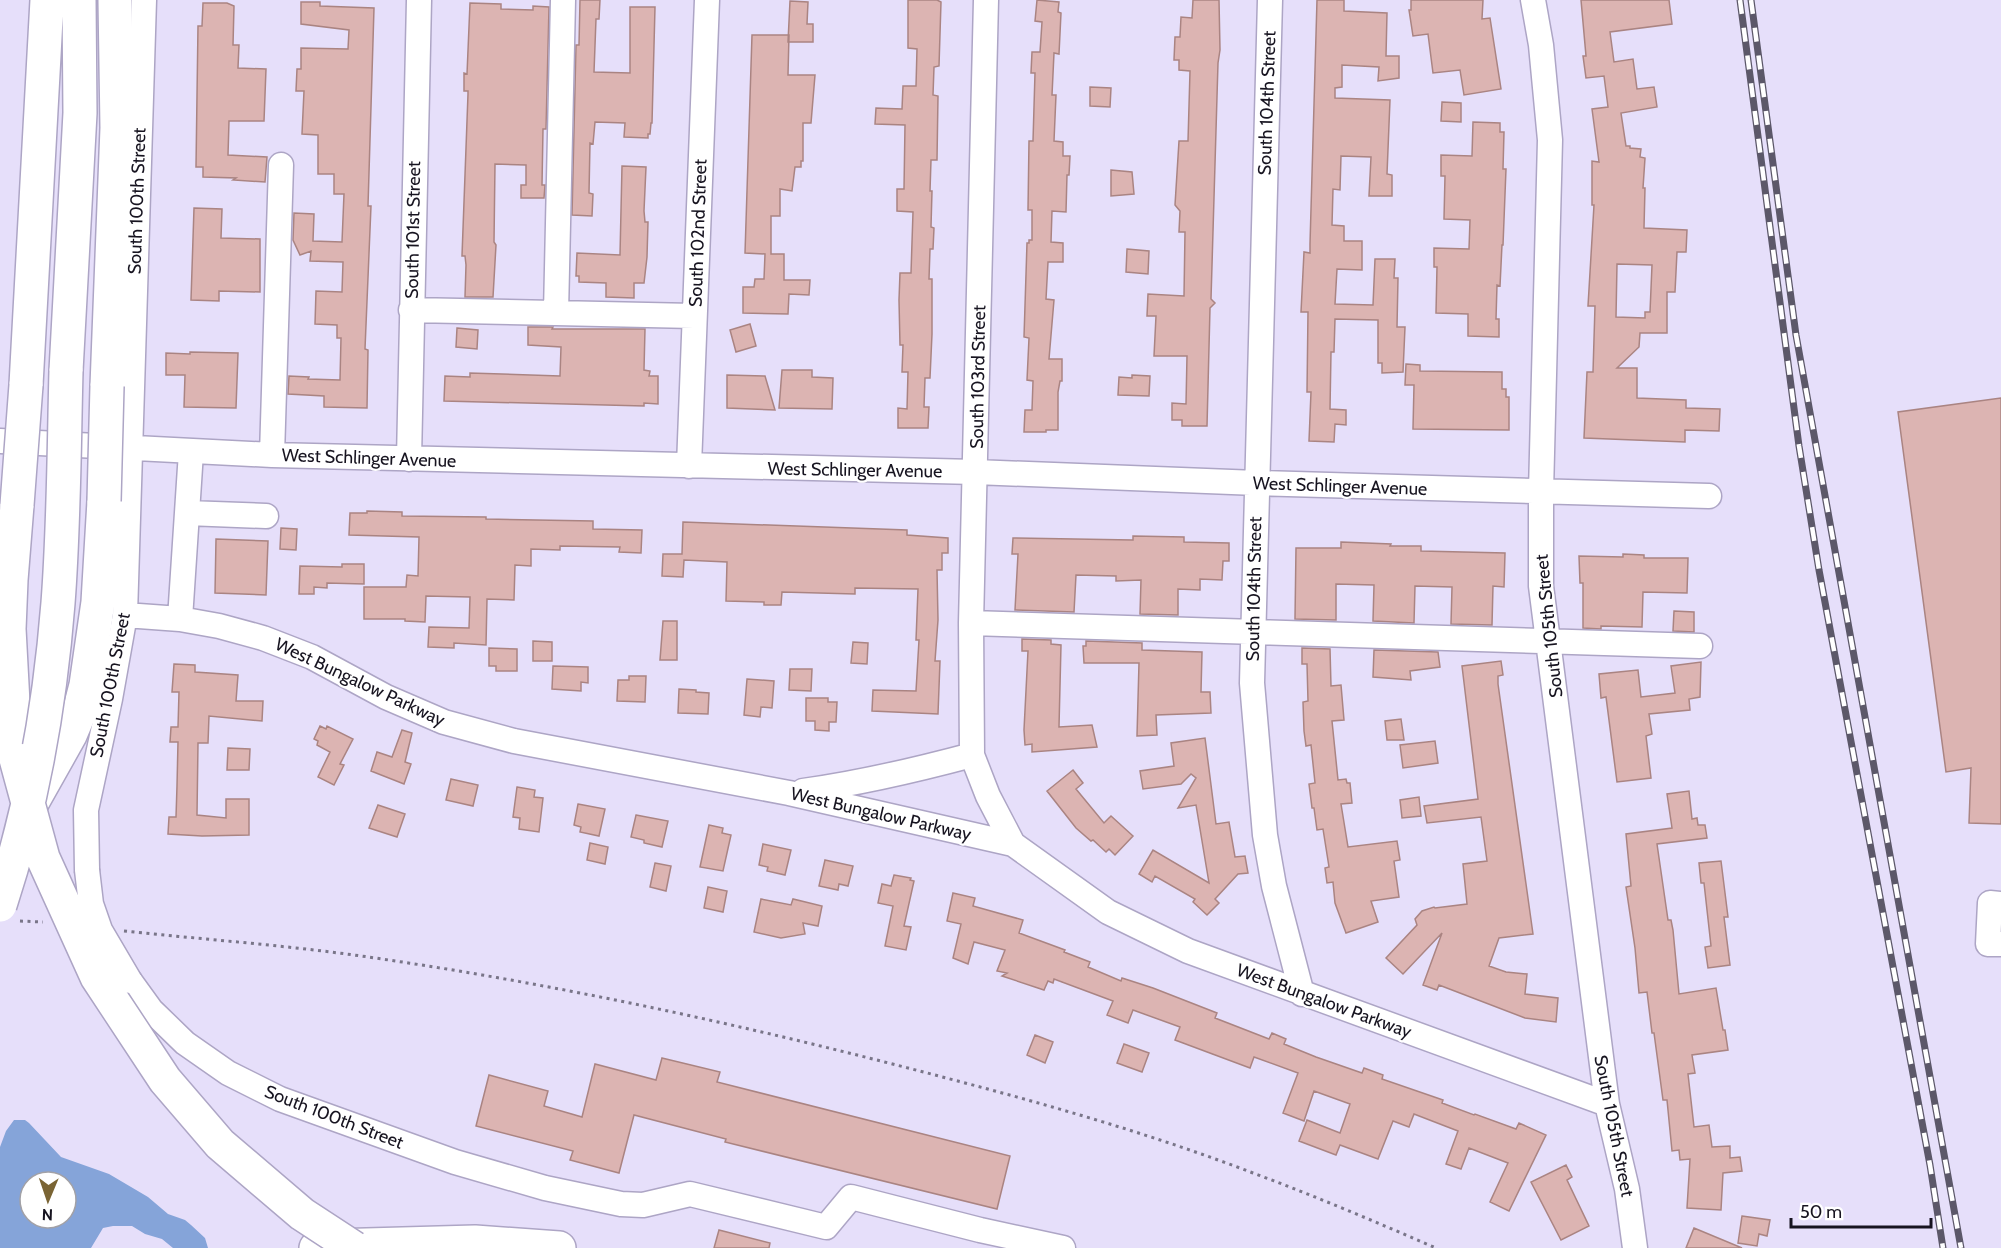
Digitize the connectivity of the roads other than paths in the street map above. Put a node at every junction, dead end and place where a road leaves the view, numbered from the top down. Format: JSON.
{"nodes":[{"id":1,"x":47,"y":0,"type":"edge"},
{"id":2,"x":79,"y":0,"type":"edge"},
{"id":3,"x":115,"y":0,"type":"edge"},
{"id":4,"x":144,"y":0,"type":"edge"},
{"id":5,"x":419,"y":0,"type":"edge"},
{"id":6,"x":563,"y":0,"type":"edge"},
{"id":7,"x":707,"y":0,"type":"edge"},
{"id":8,"x":986,"y":0,"type":"edge"},
{"id":9,"x":1270,"y":0,"type":"edge"},
{"id":10,"x":1533,"y":0,"type":"edge"},
{"id":11,"x":281,"y":165,"type":"dead end"},
{"id":12,"x":411,"y":310,"type":"junction"},
{"id":13,"x":556,"y":313,"type":"junction"},
{"id":14,"x":694,"y":316,"type":"junction"},
{"id":15,"x":0,"y":441,"type":"edge"},
{"id":16,"x":129,"y":449,"type":"junction"},
{"id":17,"x":191,"y":452,"type":"junction"},
{"id":18,"x":272,"y":455,"type":"junction"},
{"id":19,"x":409,"y":459,"type":"junction"},
{"id":20,"x":689,"y":466,"type":"junction"},
{"id":21,"x":975,"y":472,"type":"junction"},
{"id":22,"x":1257,"y":483,"type":"junction"},
{"id":23,"x":1540,"y":492,"type":"junction"},
{"id":24,"x":1709,"y":496,"type":"dead end"},
{"id":25,"x":187,"y":513,"type":"junction"},
{"id":26,"x":266,"y":516,"type":"dead end"},
{"id":27,"x":125,"y":615,"type":"junction"},
{"id":28,"x":180,"y":619,"type":"junction"},
{"id":29,"x":971,"y":623,"type":"junction"},
{"id":30,"x":1253,"y":631,"type":"junction"},
{"id":31,"x":1548,"y":641,"type":"junction"},
{"id":32,"x":1700,"y":646,"type":"dead end"},
{"id":33,"x":972,"y":755,"type":"junction"},
{"id":34,"x":789,"y":793,"type":"junction"},
{"id":35,"x":1013,"y":844,"type":"junction"},
{"id":36,"x":0,"y":858,"type":"edge"},
{"id":37,"x":2001,"y":904,"type":"edge"},
{"id":38,"x":5,"y":912,"type":"edge"},
{"id":39,"x":2001,"y":944,"type":"edge"},
{"id":40,"x":1302,"y":994,"type":"junction"},
{"id":41,"x":1606,"y":1104,"type":"junction"},
{"id":42,"x":316,"y":1248,"type":"edge"},
{"id":43,"x":354,"y":1248,"type":"edge"},
{"id":44,"x":559,"y":1248,"type":"edge"},
{"id":45,"x":1063,"y":1248,"type":"edge"},
{"id":46,"x":1635,"y":1248,"type":"edge"}],
"edges":[{"from":1,"to":43,"type":"highway","bridge":true},
{"from":2,"to":38,"type":"highway","bridge":true},
{"from":3,"to":36,"type":"highway","bridge":true},
{"from":4,"to":16,"type":"street","name":"South 100th Street"},
{"from":5,"to":12,"type":"street","name":"South 101st Street"},
{"from":6,"to":13,"type":"street"},
{"from":7,"to":14,"type":"street","name":"South 102nd Street"},
{"from":8,"to":21,"type":"street","name":"South 103rd Street"},
{"from":9,"to":22,"type":"street","name":"South 104th Street"},
{"from":10,"to":23,"type":"street","name":"South 105th Street"},
{"from":11,"to":18,"type":"street"},
{"from":12,"to":13,"type":"street"},
{"from":12,"to":19,"type":"street","name":"South 101st Street"},
{"from":13,"to":14,"type":"street"},
{"from":14,"to":20,"type":"street","name":"South 102nd Street"},
{"from":15,"to":16,"type":"street","name":"West Schlinger Avenue"},
{"from":16,"to":17,"type":"street","name":"West Schlinger Avenue"},
{"from":16,"to":27,"type":"street","name":"South 100th Street"},
{"from":17,"to":18,"type":"street","name":"West Schlinger Avenue"},
{"from":17,"to":25,"type":"street"},
{"from":18,"to":19,"type":"street","name":"West Schlinger Avenue"},
{"from":19,"to":20,"type":"street","name":"West Schlinger Avenue"},
{"from":20,"to":21,"type":"street","name":"West Schlinger Avenue"},
{"from":21,"to":22,"type":"street","name":"West Schlinger Avenue"},
{"from":21,"to":29,"type":"street","name":"South 103rd Street"},
{"from":22,"to":23,"type":"street","name":"West Schlinger Avenue"},
{"from":22,"to":30,"type":"street","name":"South 104th Street"},
{"from":23,"to":24,"type":"street","name":"West Schlinger Avenue"},
{"from":23,"to":31,"type":"street","name":"South 105th Street"},
{"from":25,"to":26,"type":"street"},
{"from":25,"to":28,"type":"street"},
{"from":27,"to":28,"type":"street","name":"West Bungalow Parkway"},
{"from":27,"to":45,"type":"street","name":"South 100th Street","bridge":true},
{"from":28,"to":34,"type":"street","name":"West Bungalow Parkway"},
{"from":29,"to":30,"type":"street"},
{"from":29,"to":33,"type":"street","name":"South 103rd Street"},
{"from":30,"to":31,"type":"street"},
{"from":30,"to":40,"type":"street","name":"South 104th Street"},
{"from":31,"to":32,"type":"street"},
{"from":31,"to":41,"type":"street","name":"South 105th Street"},
{"from":33,"to":34,"type":"street"},
{"from":33,"to":35,"type":"street","name":"South 103rd Street"},
{"from":34,"to":35,"type":"street","name":"West Bungalow Parkway"},
{"from":35,"to":40,"type":"street","name":"West Bungalow Parkway"},
{"from":37,"to":39,"type":"street"},
{"from":40,"to":41,"type":"street","name":"West Bungalow Parkway"},
{"from":41,"to":46,"type":"street","name":"South 105th Street"},
{"from":42,"to":44,"type":"highway","bridge":true}]}
